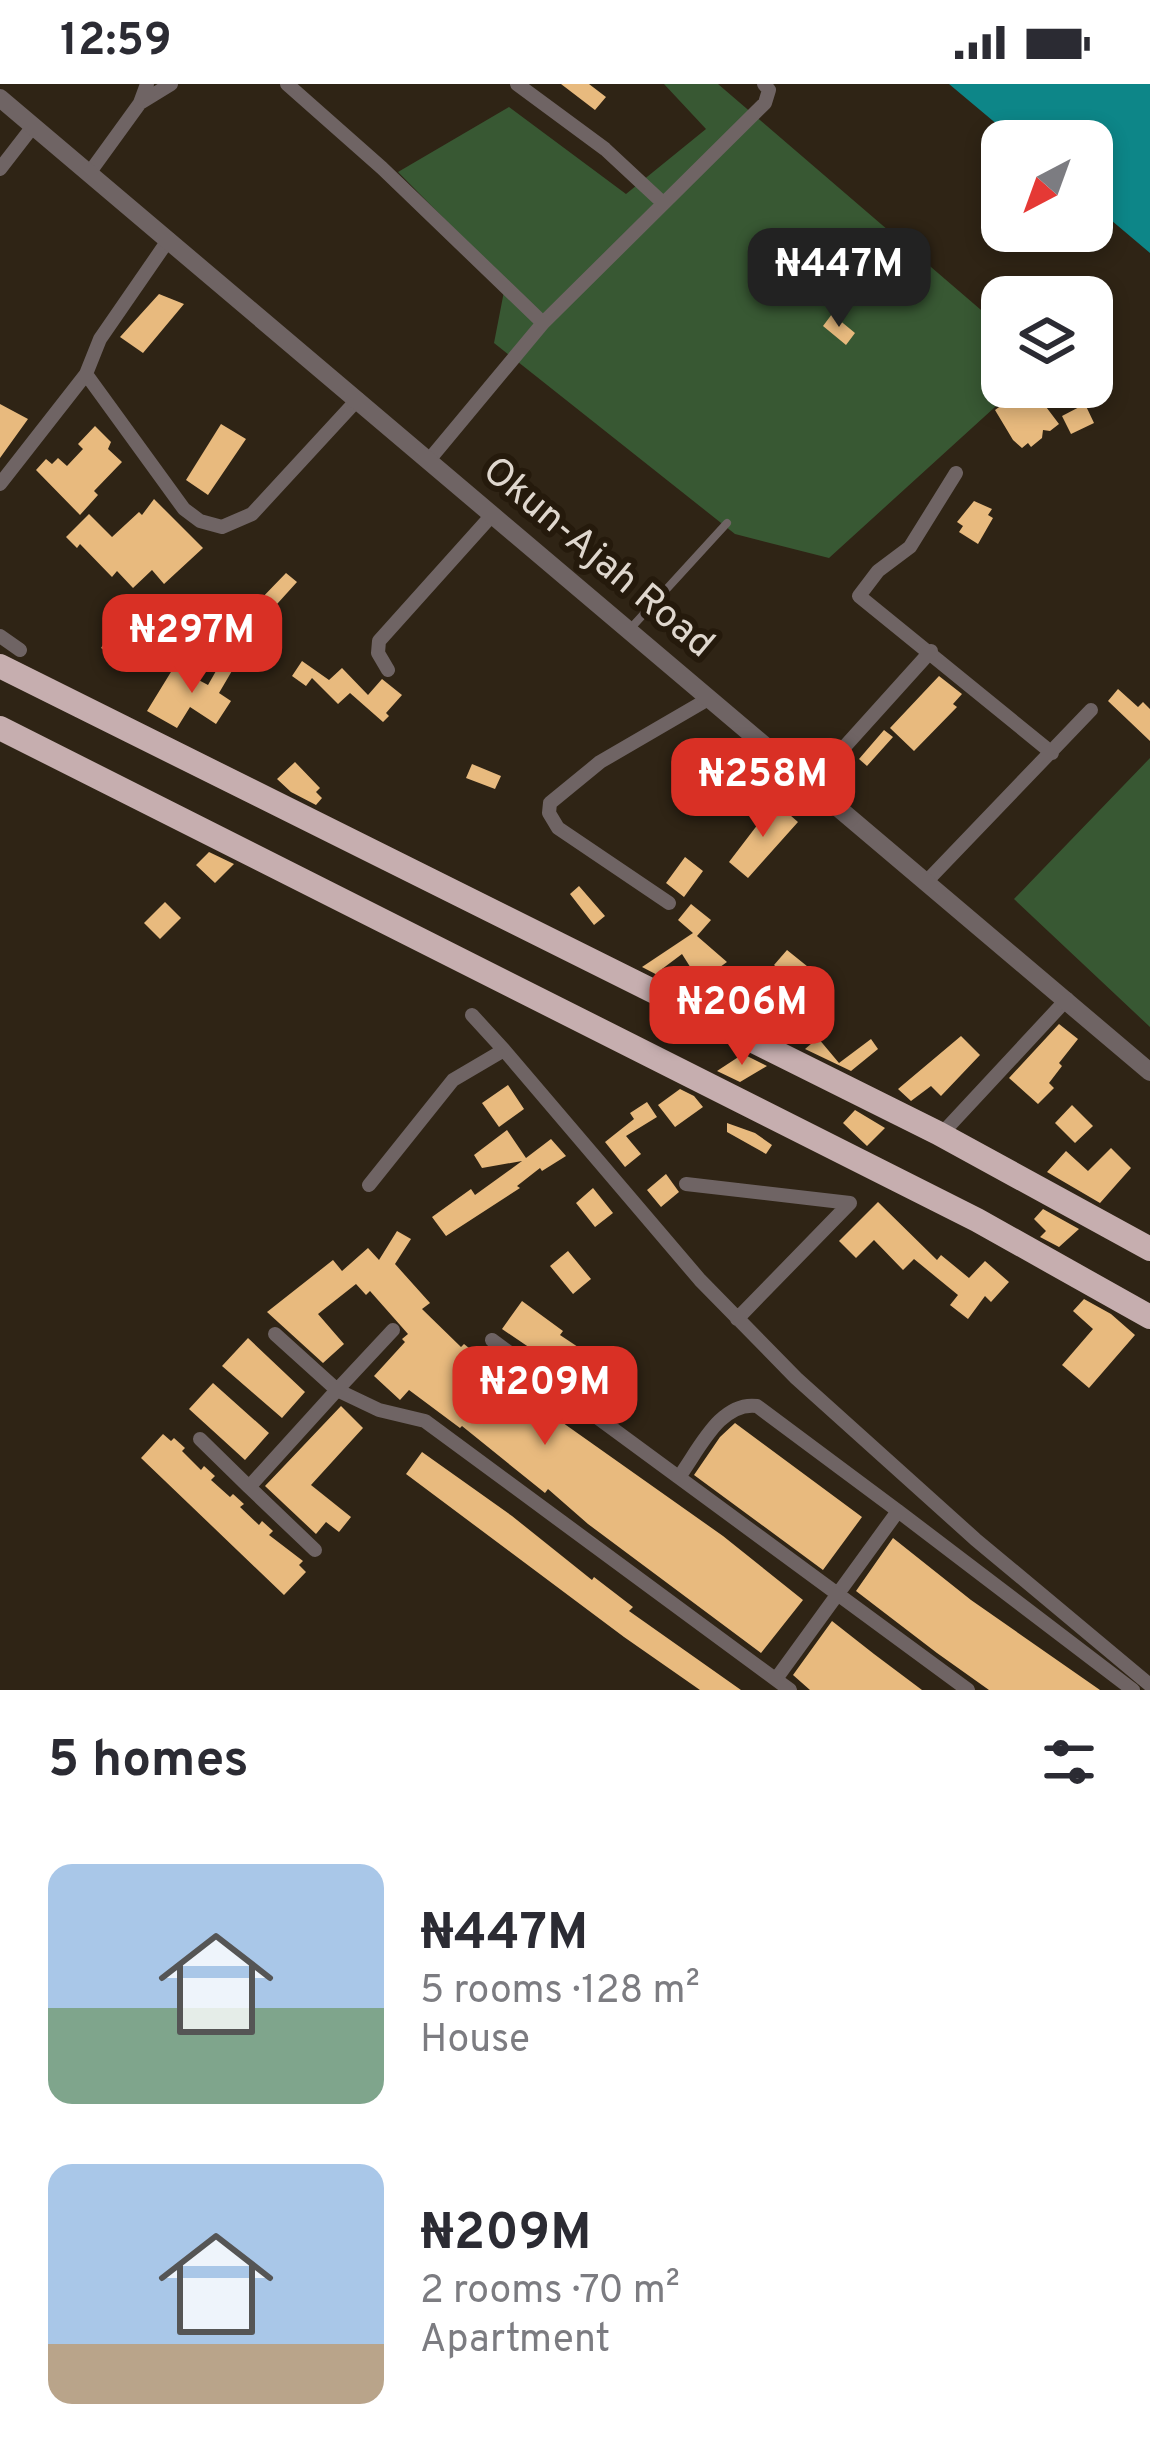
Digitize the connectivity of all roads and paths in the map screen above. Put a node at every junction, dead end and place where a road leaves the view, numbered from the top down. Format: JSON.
{"nodes":[{"id":1,"x":147,"y":84,"type":"edge"},
{"id":2,"x":171,"y":84,"type":"edge"},
{"id":3,"x":287,"y":84,"type":"edge"},
{"id":4,"x":518,"y":84,"type":"edge"},
{"id":5,"x":764,"y":84,"type":"edge"},
{"id":6,"x":0,"y":98,"type":"edge"},
{"id":7,"x":140,"y":103,"type":"junction"},
{"id":8,"x":34,"y":125,"type":"junction"},
{"id":9,"x":0,"y":169,"type":"edge"},
{"id":10,"x":90,"y":172,"type":"junction"},
{"id":11,"x":663,"y":203,"type":"junction"},
{"id":12,"x":169,"y":239,"type":"junction"},
{"id":13,"x":543,"y":323,"type":"junction"},
{"id":14,"x":86,"y":374,"type":"junction"},
{"id":15,"x":358,"y":399,"type":"junction"},
{"id":16,"x":429,"y":460,"type":"junction"},
{"id":17,"x":956,"y":473,"type":"dead end"},
{"id":18,"x":0,"y":484,"type":"edge"},
{"id":19,"x":493,"y":514,"type":"junction"},
{"id":20,"x":727,"y":523,"type":"dead end"},
{"id":21,"x":629,"y":631,"type":"junction"},
{"id":22,"x":0,"y":636,"type":"edge"},
{"id":23,"x":931,"y":651,"type":"junction"},
{"id":24,"x":10,"y":658,"type":"edge"},
{"id":25,"x":388,"y":670,"type":"dead end"},
{"id":26,"x":710,"y":698,"type":"junction"},
{"id":27,"x":1091,"y":710,"type":"dead end"},
{"id":28,"x":0,"y":728,"type":"edge"},
{"id":29,"x":1052,"y":753,"type":"junction"},
{"id":30,"x":811,"y":784,"type":"junction"},
{"id":31,"x":926,"y":882,"type":"junction"},
{"id":32,"x":669,"y":903,"type":"dead end"},
{"id":33,"x":1067,"y":1000,"type":"junction"},
{"id":34,"x":472,"y":1015,"type":"dead end"},
{"id":35,"x":504,"y":1050,"type":"junction"},
{"id":36,"x":1150,"y":1072,"type":"edge"},
{"id":37,"x":948,"y":1127,"type":"dead end"},
{"id":38,"x":686,"y":1184,"type":"dead end"},
{"id":39,"x":369,"y":1185,"type":"dead end"},
{"id":40,"x":1150,"y":1249,"type":"edge"},
{"id":41,"x":1150,"y":1317,"type":"edge"},
{"id":42,"x":737,"y":1319,"type":"junction"},
{"id":43,"x":393,"y":1330,"type":"dead end"},
{"id":44,"x":274,"y":1334,"type":"dead end"},
{"id":45,"x":492,"y":1340,"type":"dead end"},
{"id":46,"x":337,"y":1390,"type":"junction"},
{"id":47,"x":200,"y":1439,"type":"dead end"},
{"id":48,"x":679,"y":1478,"type":"junction"},
{"id":49,"x":249,"y":1486,"type":"junction"},
{"id":50,"x":898,"y":1511,"type":"junction"},
{"id":51,"x":315,"y":1550,"type":"dead end"},
{"id":52,"x":838,"y":1595,"type":"junction"},
{"id":53,"x":776,"y":1679,"type":"junction"},
{"id":54,"x":1150,"y":1685,"type":"edge"},
{"id":55,"x":790,"y":1690,"type":"edge"},
{"id":56,"x":968,"y":1690,"type":"edge"},
{"id":57,"x":1133,"y":1690,"type":"edge"}],
"edges":[{"from":1,"to":7,"type":"street"},
{"from":2,"to":7,"type":"street"},
{"from":3,"to":13,"type":"street"},
{"from":4,"to":11,"type":"street"},
{"from":5,"to":11,"type":"street"},
{"from":6,"to":8,"type":"street","name":"Okun-Ajah Road"},
{"from":7,"to":10,"type":"street"},
{"from":8,"to":9,"type":"street"},
{"from":8,"to":10,"type":"street","name":"Okun-Ajah Road"},
{"from":10,"to":12,"type":"street","name":"Okun-Ajah Road"},
{"from":11,"to":13,"type":"street"},
{"from":12,"to":14,"type":"street"},
{"from":12,"to":15,"type":"street","name":"Okun-Ajah Road"},
{"from":13,"to":16,"type":"street"},
{"from":14,"to":15,"type":"street"},
{"from":14,"to":18,"type":"street"},
{"from":15,"to":16,"type":"street","name":"Okun-Ajah Road"},
{"from":16,"to":19,"type":"street","name":"Okun-Ajah Road"},
{"from":17,"to":23,"type":"street"},
{"from":19,"to":21,"type":"street","name":"Okun-Ajah Road"},
{"from":19,"to":25,"type":"street"},
{"from":20,"to":21,"type":"lane"},
{"from":21,"to":26,"type":"street","name":"Okun-Ajah Road"},
{"from":22,"to":24,"type":"street"},
{"from":23,"to":29,"type":"street"},
{"from":23,"to":30,"type":"street"},
{"from":24,"to":40,"type":"highway"},
{"from":26,"to":30,"type":"street","name":"Okun-Ajah Road"},
{"from":26,"to":32,"type":"street"},
{"from":27,"to":29,"type":"street"},
{"from":28,"to":41,"type":"highway"},
{"from":29,"to":31,"type":"street"},
{"from":30,"to":31,"type":"street","name":"Okun-Ajah Road"},
{"from":31,"to":33,"type":"street","name":"Okun-Ajah Road"},
{"from":33,"to":36,"type":"street","name":"Okun-Ajah Road"},
{"from":33,"to":37,"type":"street"},
{"from":34,"to":35,"type":"street"},
{"from":35,"to":39,"type":"street"},
{"from":35,"to":42,"type":"street"},
{"from":38,"to":42,"type":"street"},
{"from":42,"to":54,"type":"street"},
{"from":43,"to":46,"type":"street"},
{"from":44,"to":46,"type":"street"},
{"from":45,"to":48,"type":"street"},
{"from":46,"to":49,"type":"street"},
{"from":46,"to":53,"type":"street"},
{"from":47,"to":49,"type":"street"},
{"from":48,"to":50,"type":"street"},
{"from":48,"to":52,"type":"street"},
{"from":49,"to":51,"type":"street"},
{"from":50,"to":52,"type":"street"},
{"from":50,"to":57,"type":"street"},
{"from":52,"to":53,"type":"street"},
{"from":52,"to":56,"type":"street"},
{"from":53,"to":55,"type":"street"}]}
